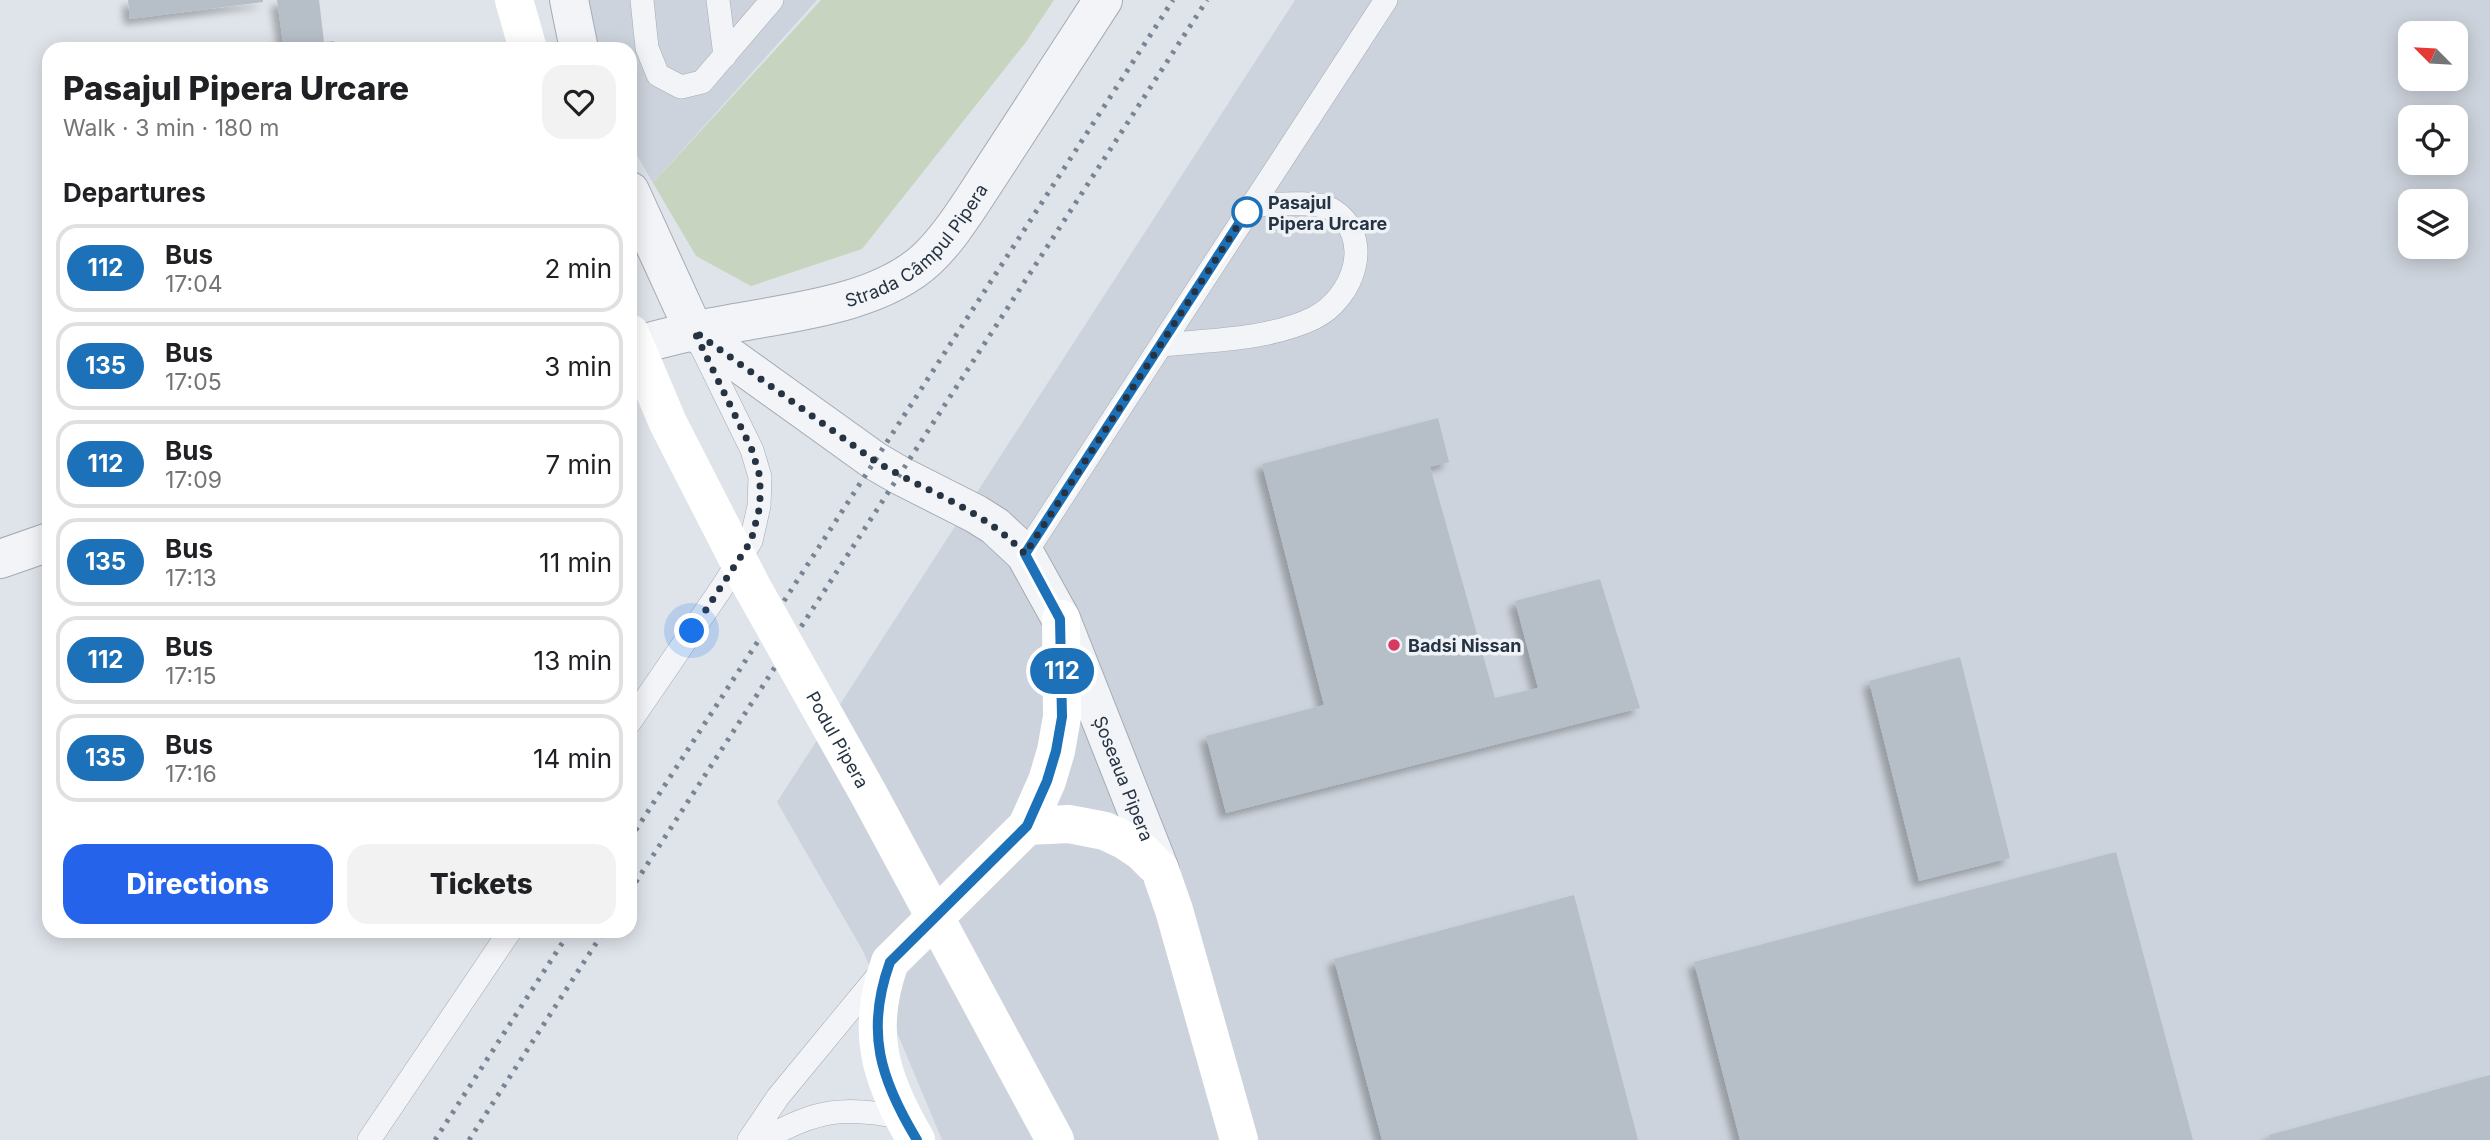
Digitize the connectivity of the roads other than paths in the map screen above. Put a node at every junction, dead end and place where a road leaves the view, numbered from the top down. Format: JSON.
{"nodes":[{"id":1,"x":514,"y":0,"type":"edge"},
{"id":2,"x":569,"y":0,"type":"edge"},
{"id":3,"x":642,"y":0,"type":"edge"},
{"id":4,"x":718,"y":0,"type":"edge"},
{"id":5,"x":772,"y":0,"type":"edge"},
{"id":6,"x":1103,"y":0,"type":"edge"},
{"id":7,"x":1386,"y":0,"type":"edge"},
{"id":8,"x":526,"y":42,"type":"edge"},
{"id":9,"x":578,"y":42,"type":"edge"},
{"id":10,"x":725,"y":56,"type":"junction"},
{"id":11,"x":1251,"y":205,"type":"junction"},
{"id":12,"x":637,"y":206,"type":"edge"},
{"id":13,"x":694,"y":331,"type":"junction"},
{"id":14,"x":637,"y":345,"type":"edge"},
{"id":15,"x":1161,"y":345,"type":"junction"},
{"id":16,"x":637,"y":350,"type":"edge"},
{"id":17,"x":42,"y":544,"type":"edge"},
{"id":18,"x":1025,"y":554,"type":"junction"},
{"id":19,"x":0,"y":559,"type":"edge"},
{"id":20,"x":1060,"y":619,"type":"junction"},
{"id":21,"x":637,"y":712,"type":"edge"},
{"id":22,"x":1027,"y":826,"type":"junction"},
{"id":23,"x":1160,"y":870,"type":"junction"},
{"id":24,"x":505,"y":938,"type":"edge"},
{"id":25,"x":890,"y":962,"type":"junction"},
{"id":26,"x":910,"y":1129,"type":"edge"},
{"id":27,"x":369,"y":1140,"type":"edge"},
{"id":28,"x":749,"y":1140,"type":"edge"},
{"id":29,"x":763,"y":1140,"type":"edge"},
{"id":30,"x":1055,"y":1140,"type":"edge"},
{"id":31,"x":1239,"y":1140,"type":"edge"}],
"edges":[{"from":1,"to":8,"type":"main road"},
{"from":2,"to":9,"type":"street"},
{"from":3,"to":10,"type":"lane"},
{"from":4,"to":10,"type":"lane"},
{"from":5,"to":10,"type":"lane"},
{"from":6,"to":13,"type":"street","name":"Strada Câmpul Pipera"},
{"from":7,"to":11,"type":"lane"},
{"from":11,"to":15,"type":"lane"},
{"from":11,"to":15,"type":"lane"},
{"from":12,"to":13,"type":"street"},
{"from":13,"to":14,"type":"street","name":"Strada Câmpul Pipera"},
{"from":13,"to":18,"type":"street","name":"Șoseaua Pipera"},
{"from":13,"to":21,"type":"lane"},
{"from":15,"to":18,"type":"lane"},
{"from":16,"to":30,"type":"main road","name":"Podul Pipera","bridge":true},
{"from":17,"to":19,"type":"street"},
{"from":18,"to":20,"type":"street","name":"Șoseaua Pipera"},
{"from":20,"to":22,"type":"main road"},
{"from":20,"to":23,"type":"street","name":"Șoseaua Pipera"},
{"from":22,"to":23,"type":"main road"},
{"from":22,"to":25,"type":"main road"},
{"from":23,"to":31,"type":"main road"},
{"from":24,"to":27,"type":"lane"},
{"from":25,"to":26,"type":"main road"},
{"from":25,"to":28,"type":"lane"},
{"from":26,"to":29,"type":"lane"}]}
